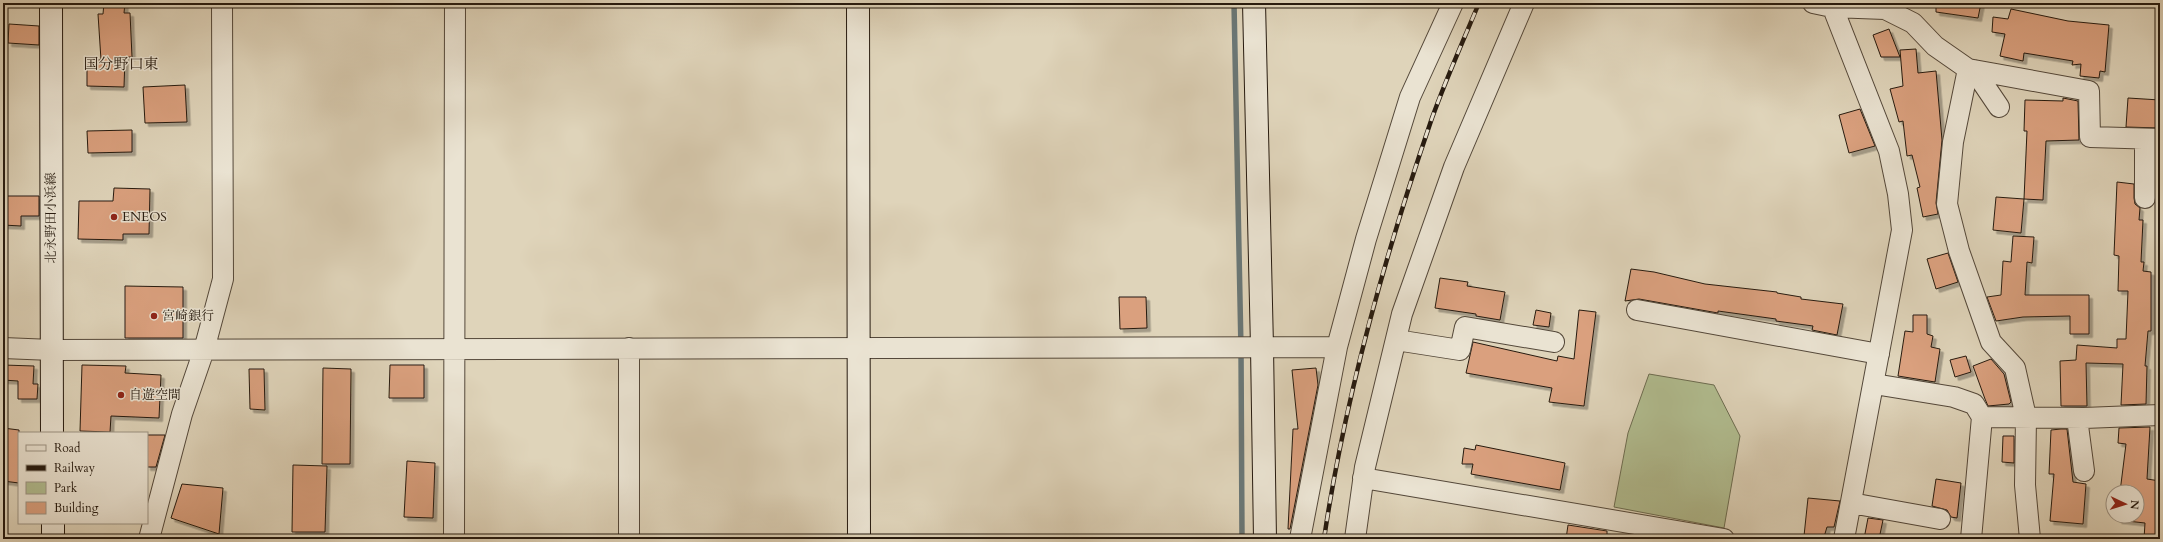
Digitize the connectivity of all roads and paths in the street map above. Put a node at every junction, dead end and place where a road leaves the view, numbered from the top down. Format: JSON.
{"nodes":[{"id":1,"x":51,"y":3,"type":"edge"},
{"id":2,"x":222,"y":3,"type":"edge"},
{"id":3,"x":454,"y":3,"type":"edge"},
{"id":4,"x":858,"y":3,"type":"edge"},
{"id":5,"x":1254,"y":3,"type":"edge"},
{"id":6,"x":1453,"y":3,"type":"edge"},
{"id":7,"x":1524,"y":3,"type":"edge"},
{"id":8,"x":1813,"y":3,"type":"edge"},
{"id":9,"x":1912,"y":3,"type":"edge"},
{"id":10,"x":1832,"y":5,"type":"edge"},
{"id":11,"x":1913,"y":23,"type":"junction"},
{"id":12,"x":1971,"y":69,"type":"junction"},
{"id":13,"x":1999,"y":107,"type":"dead end"},
{"id":14,"x":2153,"y":139,"type":"edge"},
{"id":15,"x":2145,"y":198,"type":"dead end"},
{"id":16,"x":1637,"y":310,"type":"dead end"},
{"id":17,"x":1396,"y":340,"type":"junction"},
{"id":18,"x":1554,"y":342,"type":"dead end"},
{"id":19,"x":859,"y":347,"type":"junction"},
{"id":20,"x":1250,"y":347,"type":"junction"},
{"id":21,"x":1337,"y":347,"type":"junction"},
{"id":22,"x":3,"y":348,"type":"edge"},
{"id":23,"x":629,"y":348,"type":"junction"},
{"id":24,"x":455,"y":349,"type":"junction"},
{"id":25,"x":52,"y":350,"type":"junction"},
{"id":26,"x":204,"y":350,"type":"junction"},
{"id":27,"x":1879,"y":354,"type":"junction"},
{"id":28,"x":1874,"y":384,"type":"junction"},
{"id":29,"x":2160,"y":415,"type":"edge"},
{"id":30,"x":1982,"y":417,"type":"junction"},
{"id":31,"x":2026,"y":417,"type":"junction"},
{"id":32,"x":2077,"y":418,"type":"junction"},
{"id":33,"x":52,"y":432,"type":"edge"},
{"id":34,"x":2084,"y":471,"type":"dead end"},
{"id":35,"x":1363,"y":478,"type":"junction"},
{"id":36,"x":1851,"y":503,"type":"junction"},
{"id":37,"x":1940,"y":520,"type":"dead end"},
{"id":38,"x":53,"y":524,"type":"edge"},
{"id":39,"x":53,"y":539,"type":"edge"},
{"id":40,"x":149,"y":539,"type":"edge"},
{"id":41,"x":454,"y":539,"type":"edge"},
{"id":42,"x":629,"y":539,"type":"edge"},
{"id":43,"x":859,"y":539,"type":"edge"},
{"id":44,"x":1265,"y":539,"type":"edge"},
{"id":45,"x":1300,"y":539,"type":"edge"},
{"id":46,"x":1355,"y":539,"type":"edge"},
{"id":47,"x":1724,"y":539,"type":"edge"},
{"id":48,"x":1844,"y":539,"type":"edge"},
{"id":49,"x":1970,"y":539,"type":"edge"},
{"id":50,"x":2030,"y":539,"type":"edge"}],
"edges":[{"from":1,"to":25,"type":"street","name":"北永野田小浜線"},
{"from":2,"to":26,"type":"street"},
{"from":3,"to":24,"type":"street"},
{"from":4,"to":19,"type":"street"},
{"from":5,"to":20,"type":"street"},
{"from":6,"to":21,"type":"street"},
{"from":7,"to":17,"type":"street"},
{"from":8,"to":10,"type":"street"},
{"from":9,"to":11,"type":"street"},
{"from":10,"to":11,"type":"street"},
{"from":10,"to":27,"type":"street"},
{"from":11,"to":12,"type":"street"},
{"from":12,"to":13,"type":"street"},
{"from":12,"to":14,"type":"street"},
{"from":12,"to":31,"type":"street"},
{"from":14,"to":15,"type":"street"},
{"from":16,"to":27,"type":"street"},
{"from":17,"to":18,"type":"street"},
{"from":17,"to":35,"type":"street"},
{"from":19,"to":20,"type":"street"},
{"from":19,"to":23,"type":"street"},
{"from":19,"to":43,"type":"street"},
{"from":20,"to":21,"type":"street"},
{"from":20,"to":44,"type":"street"},
{"from":21,"to":45,"type":"street"},
{"from":22,"to":25,"type":"street"},
{"from":23,"to":24,"type":"street"},
{"from":23,"to":42,"type":"street"},
{"from":24,"to":26,"type":"street"},
{"from":24,"to":41,"type":"street"},
{"from":25,"to":26,"type":"street"},
{"from":25,"to":33,"type":"street","name":"北永野田小浜線"},
{"from":26,"to":40,"type":"street"},
{"from":27,"to":28,"type":"street"},
{"from":28,"to":30,"type":"street"},
{"from":28,"to":36,"type":"street"},
{"from":29,"to":32,"type":"street"},
{"from":30,"to":31,"type":"street"},
{"from":30,"to":49,"type":"street"},
{"from":31,"to":32,"type":"street"},
{"from":31,"to":50,"type":"street"},
{"from":32,"to":34,"type":"street"},
{"from":35,"to":46,"type":"street"},
{"from":35,"to":47,"type":"street"},
{"from":36,"to":37,"type":"street"},
{"from":36,"to":48,"type":"street"},
{"from":38,"to":39,"type":"street"}]}
